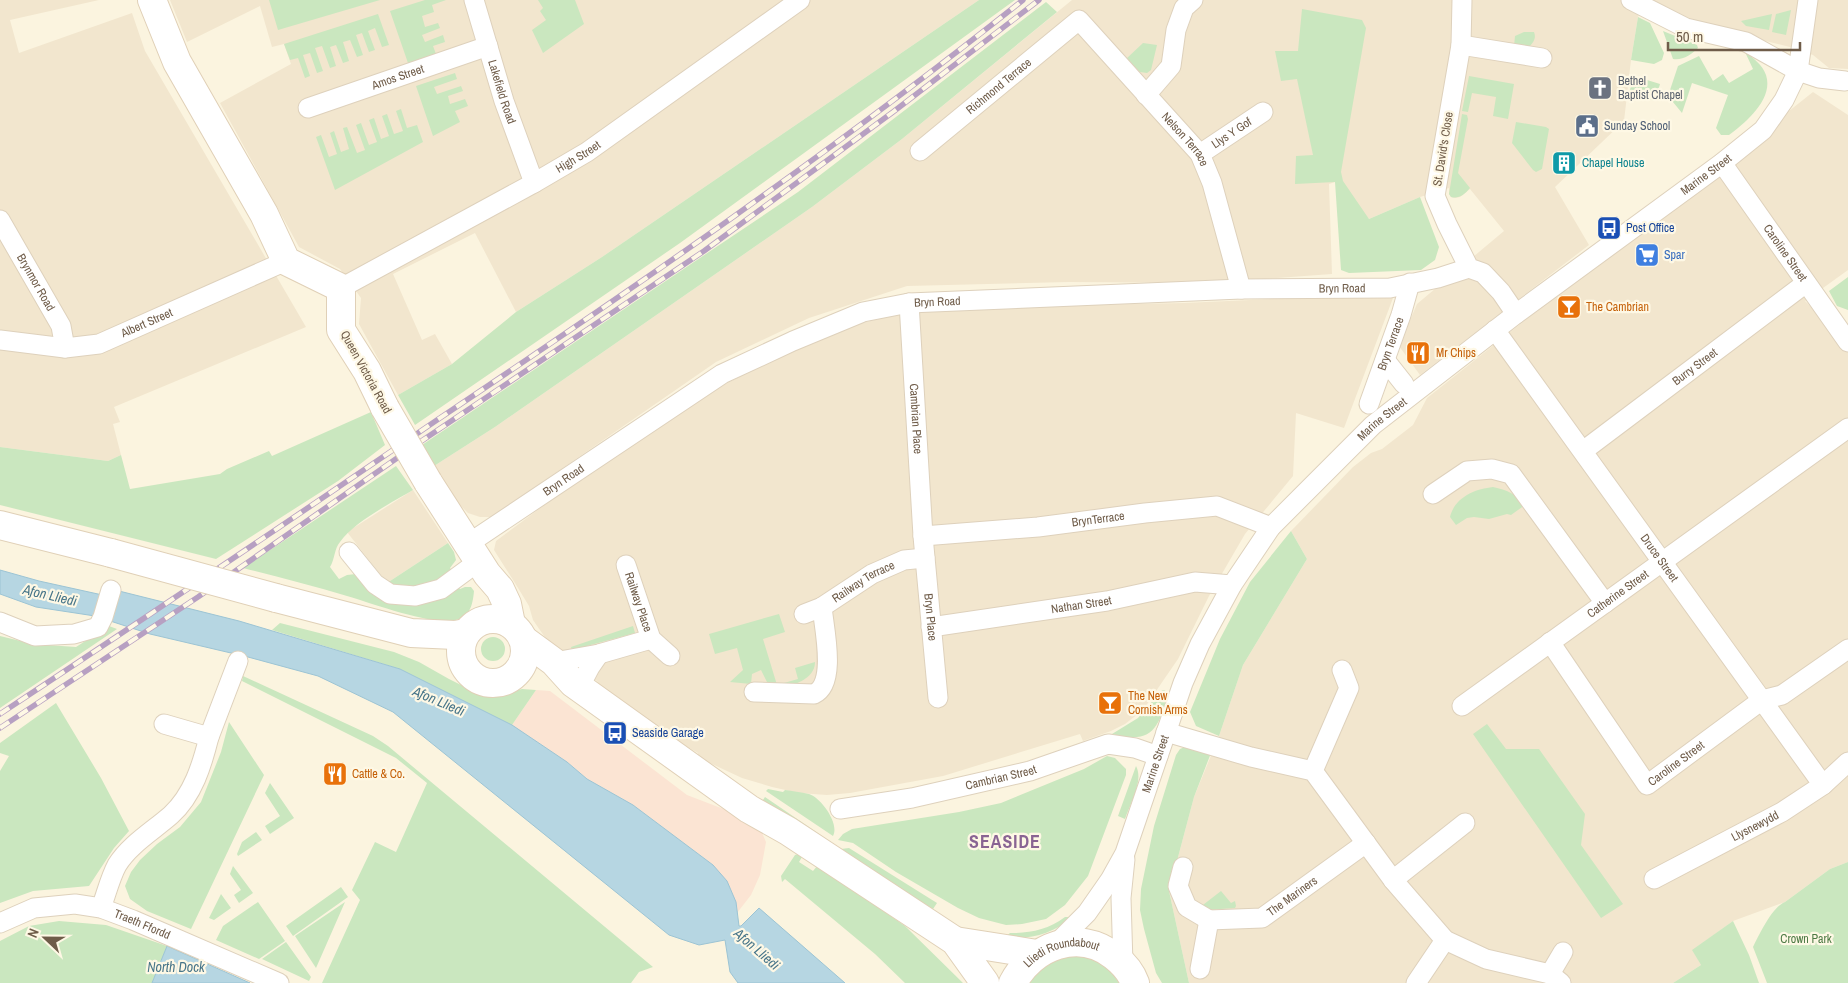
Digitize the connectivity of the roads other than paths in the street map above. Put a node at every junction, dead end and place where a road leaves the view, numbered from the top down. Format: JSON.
{"nodes":[{"id":1,"x":152,"y":0,"type":"edge"},
{"id":2,"x":474,"y":0,"type":"edge"},
{"id":3,"x":800,"y":0,"type":"edge"},
{"id":4,"x":1193,"y":0,"type":"edge"},
{"id":5,"x":1462,"y":0,"type":"edge"},
{"id":6,"x":1631,"y":0,"type":"edge"},
{"id":7,"x":1808,"y":0,"type":"edge"},
{"id":8,"x":1079,"y":20,"type":"joint"},
{"id":9,"x":1461,"y":45,"type":"junction"},
{"id":10,"x":488,"y":46,"type":"junction"},
{"id":11,"x":1542,"y":58,"type":"dead end"},
{"id":12,"x":1798,"y":71,"type":"junction"},
{"id":13,"x":1845,"y":81,"type":"dead end"},
{"id":14,"x":1146,"y":95,"type":"junction"},
{"id":15,"x":308,"y":108,"type":"dead end"},
{"id":16,"x":1263,"y":112,"type":"dead end"},
{"id":17,"x":920,"y":151,"type":"dead end"},
{"id":18,"x":1200,"y":154,"type":"junction"},
{"id":19,"x":1722,"y":163,"type":"junction"},
{"id":20,"x":534,"y":183,"type":"junction"},
{"id":21,"x":0,"y":220,"type":"edge"},
{"id":22,"x":286,"y":261,"type":"junction"},
{"id":23,"x":1469,"y":268,"type":"junction"},
{"id":24,"x":1410,"y":283,"type":"junction"},
{"id":25,"x":1806,"y":283,"type":"junction"},
{"id":26,"x":341,"y":288,"type":"junction"},
{"id":27,"x":1241,"y":289,"type":"junction"},
{"id":28,"x":909,"y":303,"type":"junction"},
{"id":29,"x":1516,"y":314,"type":"junction"},
{"id":30,"x":1495,"y":330,"type":"junction"},
{"id":31,"x":0,"y":340,"type":"edge"},
{"id":32,"x":1848,"y":342,"type":"edge"},
{"id":33,"x":65,"y":348,"type":"junction"},
{"id":34,"x":1385,"y":360,"type":"junction"},
{"id":35,"x":1404,"y":384,"type":"dead end"},
{"id":36,"x":1369,"y":404,"type":"dead end"},
{"id":37,"x":1848,"y":428,"type":"edge"},
{"id":38,"x":1582,"y":451,"type":"junction"},
{"id":39,"x":1433,"y":494,"type":"dead end"},
{"id":40,"x":0,"y":525,"type":"edge"},
{"id":41,"x":1271,"y":527,"type":"junction"},
{"id":42,"x":923,"y":536,"type":"junction"},
{"id":43,"x":349,"y":552,"type":"dead end"},
{"id":44,"x":925,"y":558,"type":"junction"},
{"id":45,"x":478,"y":560,"type":"junction"},
{"id":46,"x":1662,"y":562,"type":"junction"},
{"id":47,"x":626,"y":565,"type":"dead end"},
{"id":48,"x":1232,"y":585,"type":"junction"},
{"id":49,"x":111,"y":590,"type":"dead end"},
{"id":50,"x":1605,"y":603,"type":"junction"},
{"id":51,"x":0,"y":622,"type":"edge"},
{"id":52,"x":474,"y":626,"type":"junction"},
{"id":53,"x":931,"y":627,"type":"junction"},
{"id":54,"x":518,"y":632,"type":"junction"},
{"id":55,"x":411,"y":633,"type":"junction"},
{"id":56,"x":651,"y":639,"type":"junction"},
{"id":57,"x":1550,"y":642,"type":"junction"},
{"id":58,"x":1848,"y":649,"type":"edge"},
{"id":59,"x":599,"y":654,"type":"junction"},
{"id":60,"x":670,"y":656,"type":"dead end"},
{"id":61,"x":238,"y":662,"type":"dead end"},
{"id":62,"x":554,"y":662,"type":"junction"},
{"id":63,"x":462,"y":664,"type":"junction"},
{"id":64,"x":1342,"y":670,"type":"dead end"},
{"id":65,"x":518,"y":671,"type":"junction"},
{"id":66,"x":576,"y":686,"type":"junction"},
{"id":67,"x":754,"y":692,"type":"dead end"},
{"id":68,"x":938,"y":698,"type":"dead end"},
{"id":69,"x":1762,"y":700,"type":"junction"},
{"id":70,"x":1462,"y":706,"type":"dead end"},
{"id":71,"x":164,"y":724,"type":"dead end"},
{"id":72,"x":1166,"y":732,"type":"junction"},
{"id":73,"x":209,"y":737,"type":"junction"},
{"id":74,"x":1158,"y":756,"type":"junction"},
{"id":75,"x":1848,"y":762,"type":"edge"},
{"id":76,"x":1313,"y":771,"type":"junction"},
{"id":77,"x":1823,"y":785,"type":"junction"},
{"id":78,"x":840,"y":809,"type":"dead end"},
{"id":79,"x":1465,"y":823,"type":"dead end"},
{"id":80,"x":1366,"y":843,"type":"junction"},
{"id":81,"x":1126,"y":853,"type":"junction"},
{"id":82,"x":1183,"y":867,"type":"dead end"},
{"id":83,"x":1654,"y":879,"type":"dead end"},
{"id":84,"x":1394,"y":880,"type":"junction"},
{"id":85,"x":101,"y":908,"type":"junction"},
{"id":86,"x":1209,"y":920,"type":"junction"},
{"id":87,"x":0,"y":923,"type":"edge"},
{"id":88,"x":1446,"y":940,"type":"junction"},
{"id":89,"x":955,"y":941,"type":"junction"},
{"id":90,"x":1046,"y":950,"type":"junction"},
{"id":91,"x":1562,"y":952,"type":"dead end"},
{"id":92,"x":1200,"y":969,"type":"dead end"},
{"id":93,"x":1129,"y":973,"type":"edge"},
{"id":94,"x":1556,"y":978,"type":"edge"},
{"id":95,"x":279,"y":983,"type":"edge"},
{"id":96,"x":985,"y":983,"type":"edge"},
{"id":97,"x":1014,"y":983,"type":"edge"},
{"id":98,"x":1416,"y":983,"type":"edge"}],
"edges":[{"from":1,"to":22,"type":"main road"},
{"from":2,"to":10,"type":"street","name":"Lakefield Road"},
{"from":3,"to":20,"type":"street","name":"High Street"},
{"from":4,"to":14,"type":"street"},
{"from":5,"to":9,"type":"street","name":"St. David's Close"},
{"from":6,"to":12,"type":"street"},
{"from":7,"to":12,"type":"street","name":"Marine Street"},
{"from":8,"to":14,"type":"street","name":"Nelson Terrace"},
{"from":8,"to":17,"type":"street","name":"Richmond Terrace"},
{"from":9,"to":11,"type":"street"},
{"from":9,"to":23,"type":"street","name":"St. David's Close"},
{"from":10,"to":15,"type":"street","name":"Amos Street"},
{"from":10,"to":20,"type":"street","name":"Lakefield Road"},
{"from":12,"to":13,"type":"street"},
{"from":12,"to":19,"type":"street","name":"Marine Street"},
{"from":14,"to":18,"type":"street","name":"Nelson Terrace"},
{"from":16,"to":18,"type":"street","name":"Llys Y Gof"},
{"from":18,"to":27,"type":"street","name":"Nelson Terrace"},
{"from":19,"to":25,"type":"street","name":"Caroline Street"},
{"from":19,"to":29,"type":"street","name":"Marine Street"},
{"from":20,"to":26,"type":"street","name":"High Street"},
{"from":21,"to":33,"type":"street","name":"Brynmor Road"},
{"from":22,"to":26,"type":"main road"},
{"from":22,"to":33,"type":"street","name":"Albert Street"},
{"from":23,"to":24,"type":"street","name":"Bryn Road"},
{"from":23,"to":29,"type":"street"},
{"from":24,"to":27,"type":"street","name":"Bryn Road"},
{"from":24,"to":34,"type":"street","name":"Bryn Terrace"},
{"from":25,"to":32,"type":"street","name":"Caroline Street"},
{"from":25,"to":38,"type":"street","name":"Burry Street"},
{"from":26,"to":45,"type":"main road","name":"Queen Victoria Road","bridge":true},
{"from":27,"to":28,"type":"street","name":"Bryn Road"},
{"from":28,"to":42,"type":"street","name":"Cambrian Place"},
{"from":28,"to":45,"type":"street","name":"Bryn Road"},
{"from":29,"to":30,"type":"street","name":"Marine Street"},
{"from":30,"to":38,"type":"street","name":"Druce Street"},
{"from":30,"to":41,"type":"street","name":"Marine Street"},
{"from":31,"to":33,"type":"street","name":"Albert Street"},
{"from":34,"to":35,"type":"street"},
{"from":34,"to":36,"type":"street","name":"Bryn Terrace"},
{"from":37,"to":46,"type":"street","name":"Catherine Street"},
{"from":38,"to":46,"type":"street","name":"Druce Street"},
{"from":39,"to":50,"type":"street"},
{"from":40,"to":55,"type":"main road","bridge":true},
{"from":41,"to":42,"type":"street","name":"BrynTerrace"},
{"from":41,"to":48,"type":"street","name":"Marine Street"},
{"from":42,"to":44,"type":"street","name":"Bryn Place"},
{"from":43,"to":45,"type":"street","name":"Bryn Road"},
{"from":44,"to":53,"type":"street","name":"Bryn Place"},
{"from":44,"to":67,"type":"street","name":"Railway Terrace"},
{"from":45,"to":52,"type":"main road"},
{"from":45,"to":54,"type":"main road","name":"Queen Victoria Road"},
{"from":46,"to":50,"type":"street","name":"Catherine Street"},
{"from":46,"to":69,"type":"street","name":"Druce Street"},
{"from":47,"to":56,"type":"street","name":"Railway Place"},
{"from":48,"to":53,"type":"street","name":"Nathan Street"},
{"from":48,"to":72,"type":"street","name":"Marine Street"},
{"from":49,"to":51,"type":"street"},
{"from":50,"to":57,"type":"street","name":"Catherine Street"},
{"from":52,"to":54,"type":"main road"},
{"from":52,"to":55,"type":"main road"},
{"from":52,"to":63,"type":"main road"},
{"from":53,"to":68,"type":"street","name":"Bryn Place"},
{"from":54,"to":62,"type":"main road"},
{"from":54,"to":65,"type":"main road"},
{"from":55,"to":63,"type":"main road"},
{"from":56,"to":59,"type":"street","name":"Railway Place"},
{"from":56,"to":60,"type":"street","name":"Railway Place"},
{"from":57,"to":69,"type":"street","name":"Caroline Street"},
{"from":57,"to":70,"type":"street","name":"Catherine Street"},
{"from":58,"to":69,"type":"street","name":"Caroline Street"},
{"from":59,"to":62,"type":"street","name":"Railway Place"},
{"from":59,"to":66,"type":"street"},
{"from":61,"to":73,"type":"street"},
{"from":62,"to":66,"type":"main road"},
{"from":63,"to":65,"type":"main road"},
{"from":64,"to":76,"type":"street"},
{"from":65,"to":66,"type":"main road"},
{"from":66,"to":89,"type":"main road"},
{"from":69,"to":77,"type":"street","name":"Druce Street"},
{"from":71,"to":73,"type":"street"},
{"from":72,"to":74,"type":"street","name":"Marine Street"},
{"from":72,"to":76,"type":"street"},
{"from":73,"to":85,"type":"street"},
{"from":74,"to":78,"type":"street","name":"Cambrian Street"},
{"from":74,"to":81,"type":"street","name":"Marine Street"},
{"from":75,"to":77,"type":"street","name":"Llysnewydd"},
{"from":76,"to":80,"type":"street"},
{"from":77,"to":83,"type":"street","name":"Llysnewydd"},
{"from":79,"to":84,"type":"street"},
{"from":80,"to":84,"type":"street"},
{"from":80,"to":86,"type":"street","name":"The Mariners"},
{"from":81,"to":90,"type":"street","name":"Marine Street"},
{"from":81,"to":93,"type":"street","name":"Marine Street"},
{"from":82,"to":86,"type":"street"},
{"from":84,"to":88,"type":"street"},
{"from":85,"to":87,"type":"street","name":"Traeth Ffordd"},
{"from":85,"to":95,"type":"street","name":"Traeth Ffordd"},
{"from":86,"to":92,"type":"street"},
{"from":88,"to":94,"type":"street"},
{"from":88,"to":98,"type":"street"},
{"from":89,"to":90,"type":"main road"},
{"from":89,"to":96,"type":"main road"},
{"from":90,"to":93,"type":"main road","name":"Lliedi Roundabout"},
{"from":90,"to":97,"type":"main road","name":"Lliedi Roundabout"},
{"from":91,"to":94,"type":"street"}]}
